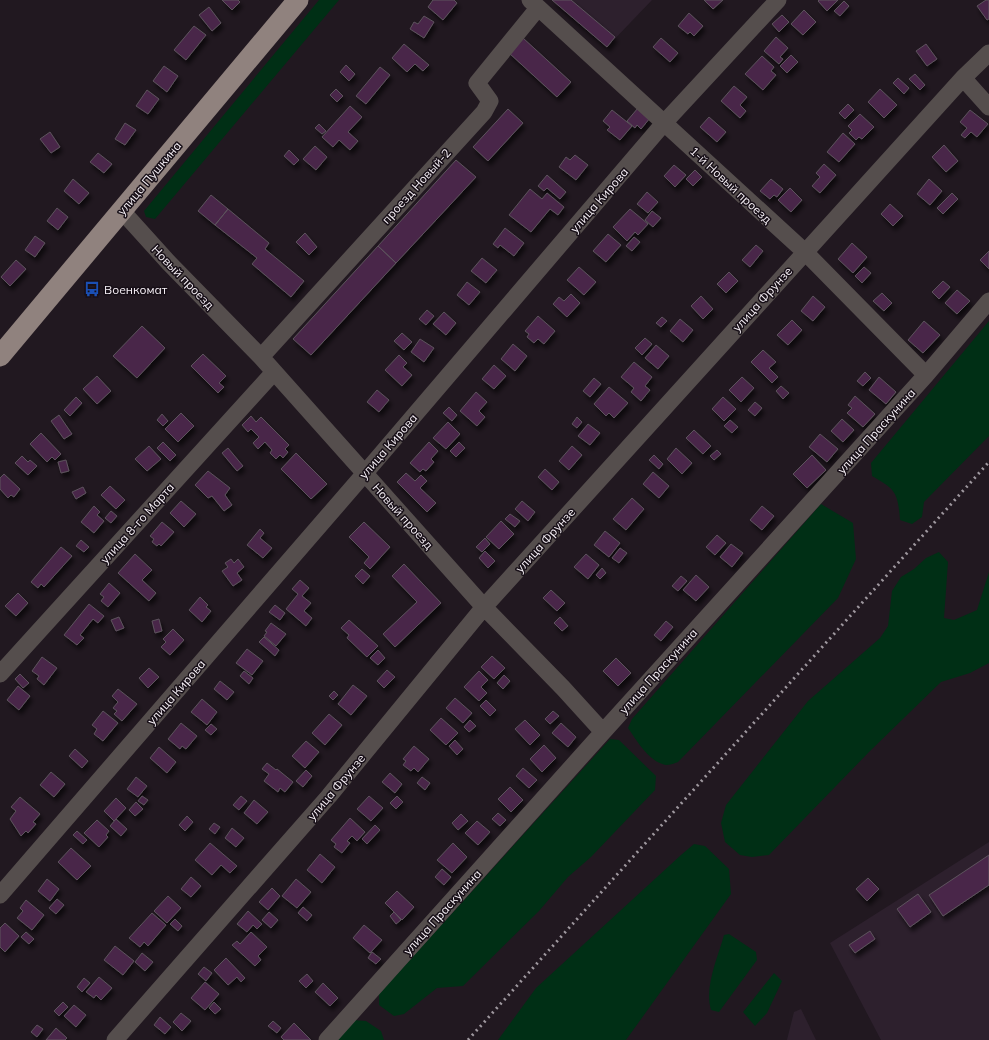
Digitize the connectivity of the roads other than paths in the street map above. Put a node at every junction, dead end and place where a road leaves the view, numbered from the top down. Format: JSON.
{"nodes":[{"id":1,"x":298,"y":0,"type":"edge"},
{"id":2,"x":778,"y":0,"type":"edge"},
{"id":3,"x":534,"y":4,"type":"edge"},
{"id":4,"x":989,"y":53,"type":"edge"},
{"id":5,"x":963,"y":78,"type":"junction"},
{"id":6,"x":989,"y":107,"type":"edge"},
{"id":7,"x":664,"y":124,"type":"junction"},
{"id":8,"x":122,"y":211,"type":"junction"},
{"id":9,"x":805,"y":252,"type":"junction"},
{"id":10,"x":989,"y":301,"type":"edge"},
{"id":11,"x":0,"y":356,"type":"edge"},
{"id":12,"x":261,"y":358,"type":"junction"},
{"id":13,"x":274,"y":372,"type":"junction"},
{"id":14,"x":926,"y":375,"type":"junction"},
{"id":15,"x":365,"y":473,"type":"junction"},
{"id":16,"x":484,"y":607,"type":"junction"},
{"id":17,"x":0,"y":674,"type":"edge"},
{"id":18,"x":603,"y":732,"type":"junction"},
{"id":19,"x":0,"y":895,"type":"edge"},
{"id":20,"x":115,"y":1040,"type":"edge"},
{"id":21,"x":327,"y":1040,"type":"edge"}],
"edges":[{"from":1,"to":8,"type":"main road","name":"улица Пушкина"},
{"from":2,"to":7,"type":"street","name":"улица Кирова"},
{"from":3,"to":7,"type":"street","name":"1-й Новый проезд"},
{"from":3,"to":12,"type":"street","name":"проезд Новый-2"},
{"from":4,"to":5,"type":"street","name":"улица Фрунзе"},
{"from":5,"to":6,"type":"street"},
{"from":5,"to":9,"type":"street","name":"улица Фрунзе"},
{"from":7,"to":9,"type":"street","name":"1-й Новый проезд"},
{"from":7,"to":15,"type":"street","name":"улица Кирова"},
{"from":8,"to":11,"type":"main road","name":"улица Пушкина"},
{"from":8,"to":12,"type":"street","name":"Новый проезд"},
{"from":9,"to":14,"type":"street","name":"1-й Новый проезд"},
{"from":9,"to":16,"type":"street","name":"улица Фрунзе"},
{"from":10,"to":14,"type":"street","name":"улица Праскунина"},
{"from":12,"to":13,"type":"street","name":"Новый проезд"},
{"from":13,"to":15,"type":"street","name":"Новый проезд"},
{"from":13,"to":17,"type":"street","name":"улица 8-го Марта"},
{"from":14,"to":18,"type":"street","name":"улица Праскунина"},
{"from":15,"to":16,"type":"street","name":"Новый проезд"},
{"from":15,"to":19,"type":"street","name":"улица Кирова"},
{"from":16,"to":18,"type":"street","name":"Новый проезд"},
{"from":16,"to":20,"type":"street","name":"улица Фрунзе"},
{"from":18,"to":21,"type":"street","name":"улица Праскунина"}]}
